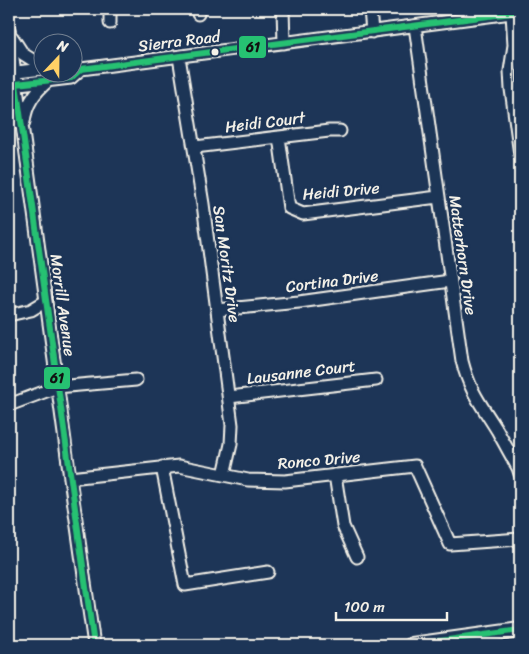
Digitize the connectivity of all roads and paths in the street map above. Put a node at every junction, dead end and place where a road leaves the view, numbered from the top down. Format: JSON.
{"nodes":[{"id":1,"x":110,"y":9,"type":"edge"},
{"id":2,"x":283,"y":9,"type":"edge"},
{"id":3,"x":370,"y":9,"type":"edge"},
{"id":4,"x":516,"y":13,"type":"edge"},
{"id":5,"x":110,"y":23,"type":"dead end"},
{"id":6,"x":415,"y":26,"type":"junction"},
{"id":7,"x":9,"y":29,"type":"edge"},
{"id":8,"x":372,"y":32,"type":"junction"},
{"id":9,"x":9,"y":34,"type":"edge"},
{"id":10,"x":284,"y":43,"type":"junction"},
{"id":11,"x":179,"y":57,"type":"junction"},
{"id":12,"x":32,"y":60,"type":"edge"},
{"id":13,"x":82,"y":67,"type":"edge"},
{"id":14,"x":32,"y":69,"type":"edge"},
{"id":15,"x":12,"y":72,"type":"edge"},
{"id":16,"x":39,"y":82,"type":"edge"},
{"id":17,"x":47,"y":82,"type":"edge"},
{"id":18,"x":13,"y":85,"type":"edge"},
{"id":19,"x":517,"y":107,"type":"edge"},
{"id":20,"x":9,"y":108,"type":"edge"},
{"id":21,"x":23,"y":129,"type":"junction"},
{"id":22,"x":340,"y":131,"type":"dead end"},
{"id":23,"x":279,"y":137,"type":"junction"},
{"id":24,"x":195,"y":147,"type":"junction"},
{"id":25,"x":520,"y":155,"type":"edge"},
{"id":26,"x":438,"y":197,"type":"junction"},
{"id":27,"x":450,"y":281,"type":"junction"},
{"id":28,"x":46,"y":301,"type":"junction"},
{"id":29,"x":218,"y":310,"type":"junction"},
{"id":30,"x":9,"y":315,"type":"edge"},
{"id":31,"x":136,"y":380,"type":"dead end"},
{"id":32,"x":376,"y":380,"type":"dead end"},
{"id":33,"x":57,"y":387,"type":"junction"},
{"id":34,"x":229,"y":397,"type":"junction"},
{"id":35,"x":9,"y":406,"type":"edge"},
{"id":36,"x":162,"y":467,"type":"junction"},
{"id":37,"x":520,"y":470,"type":"edge"},
{"id":38,"x":224,"y":475,"type":"junction"},
{"id":39,"x":335,"y":475,"type":"junction"},
{"id":40,"x":70,"y":478,"type":"junction"},
{"id":41,"x":520,"y":539,"type":"edge"},
{"id":42,"x":357,"y":557,"type":"dead end"},
{"id":43,"x":268,"y":572,"type":"dead end"},
{"id":44,"x":520,"y":630,"type":"edge"},
{"id":45,"x":461,"y":642,"type":"edge"},
{"id":46,"x":94,"y":645,"type":"edge"},
{"id":47,"x":412,"y":645,"type":"edge"}],
"edges":[{"from":1,"to":5,"type":"street"},
{"from":2,"to":10,"type":"street"},
{"from":3,"to":8,"type":"street"},
{"from":4,"to":6,"type":"street","name":"Sierra Road"},
{"from":4,"to":19,"type":"street"},
{"from":6,"to":8,"type":"street","name":"Sierra Road"},
{"from":6,"to":26,"type":"street","name":"Matterhorn Drive"},
{"from":7,"to":9,"type":"street","name":"Morrill Avenue"},
{"from":8,"to":10,"type":"street","name":"Sierra Road"},
{"from":9,"to":12,"type":"street"},
{"from":9,"to":15,"type":"street","name":"Morrill Avenue"},
{"from":10,"to":11,"type":"street","name":"Sierra Road"},
{"from":11,"to":13,"type":"street","name":"Sierra Road"},
{"from":11,"to":24,"type":"street","name":"San Moritz Drive"},
{"from":14,"to":15,"type":"street"},
{"from":15,"to":18,"type":"street","name":"Morrill Avenue"},
{"from":16,"to":18,"type":"street","name":"Sierra Road"},
{"from":17,"to":21,"type":"street"},
{"from":18,"to":21,"type":"street","name":"Morrill Avenue"},
{"from":19,"to":25,"type":"street"},
{"from":20,"to":21,"type":"street"},
{"from":21,"to":28,"type":"street","name":"Morrill Avenue"},
{"from":22,"to":23,"type":"street","name":"Heidi Court"},
{"from":23,"to":24,"type":"street","name":"Heidi Court"},
{"from":23,"to":26,"type":"street","name":"Heidi Drive"},
{"from":24,"to":29,"type":"street","name":"San Moritz Drive"},
{"from":26,"to":27,"type":"street","name":"Matterhorn Drive"},
{"from":27,"to":29,"type":"street","name":"Cortina Drive"},
{"from":27,"to":37,"type":"street","name":"Matterhorn Drive"},
{"from":28,"to":30,"type":"street"},
{"from":28,"to":33,"type":"street","name":"Morrill Avenue"},
{"from":29,"to":34,"type":"street","name":"San Moritz Drive"},
{"from":31,"to":33,"type":"street"},
{"from":32,"to":34,"type":"street","name":"Lausanne Court"},
{"from":33,"to":35,"type":"street"},
{"from":33,"to":40,"type":"street","name":"Morrill Avenue"},
{"from":34,"to":38,"type":"street","name":"San Moritz Drive"},
{"from":36,"to":38,"type":"street","name":"Ronco Drive"},
{"from":36,"to":40,"type":"street","name":"Ronco Drive"},
{"from":36,"to":43,"type":"street"},
{"from":38,"to":39,"type":"street","name":"Ronco Drive"},
{"from":39,"to":41,"type":"street","name":"Ronco Drive"},
{"from":39,"to":42,"type":"street"},
{"from":40,"to":46,"type":"street","name":"Morrill Avenue"},
{"from":44,"to":45,"type":"main road"},
{"from":45,"to":47,"type":"main road"}]}
